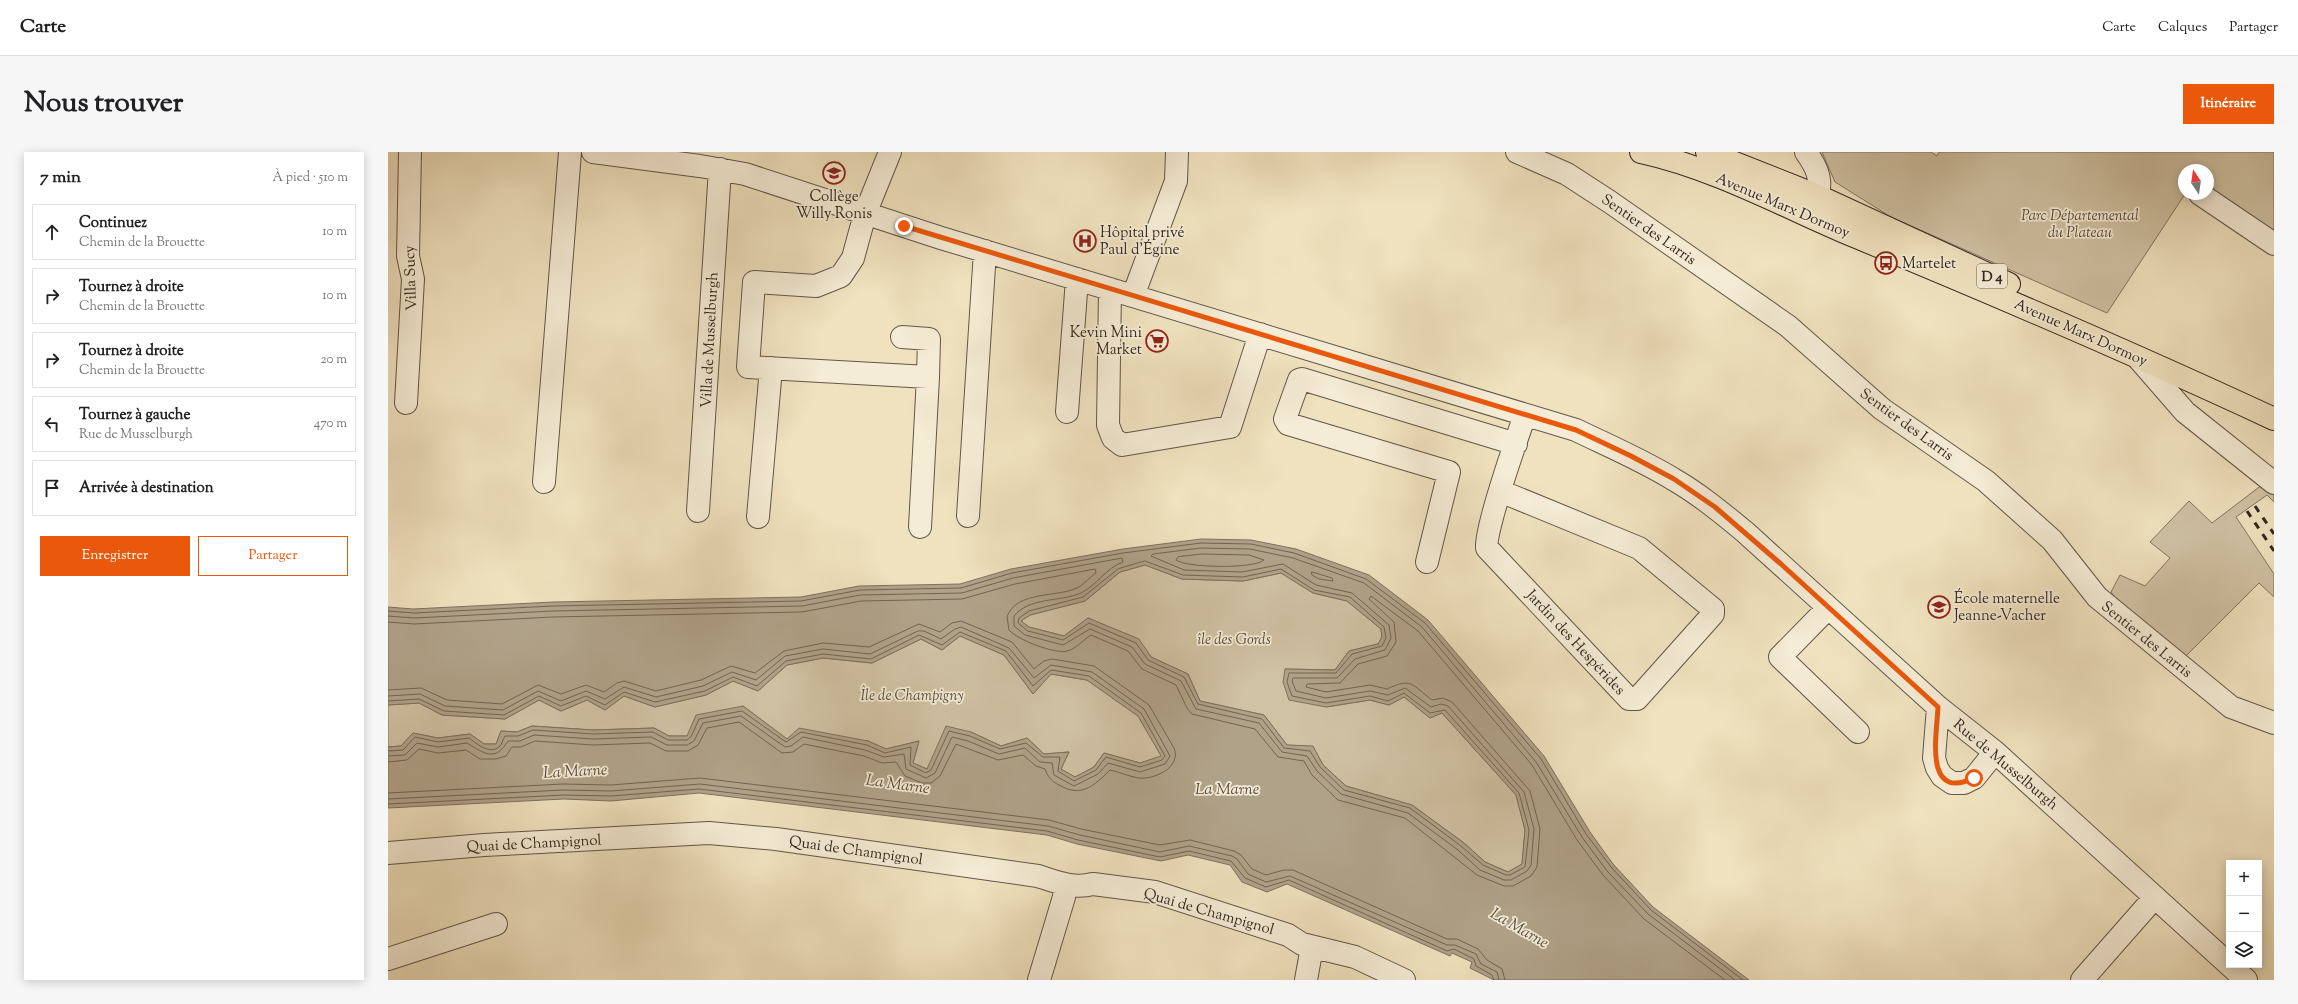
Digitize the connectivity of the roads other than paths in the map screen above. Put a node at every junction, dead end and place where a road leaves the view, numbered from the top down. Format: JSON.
{"nodes":[{"id":1,"x":410,"y":152,"type":"edge"},
{"id":2,"x":570,"y":152,"type":"edge"},
{"id":3,"x":593,"y":152,"type":"edge"},
{"id":4,"x":890,"y":152,"type":"edge"},
{"id":5,"x":1177,"y":152,"type":"edge"},
{"id":6,"x":1517,"y":152,"type":"edge"},
{"id":7,"x":1641,"y":152,"type":"edge"},
{"id":8,"x":1707,"y":152,"type":"edge"},
{"id":9,"x":1806,"y":152,"type":"edge"},
{"id":10,"x":720,"y":169,"type":"junction"},
{"id":11,"x":1818,"y":196,"type":"junction"},
{"id":12,"x":2209,"y":200,"type":"edge"},
{"id":13,"x":865,"y":214,"type":"junction"},
{"id":14,"x":1812,"y":217,"type":"junction"},
{"id":15,"x":2274,"y":244,"type":"edge"},
{"id":16,"x":984,"y":251,"type":"junction"},
{"id":17,"x":1077,"y":279,"type":"junction"},
{"id":18,"x":1110,"y":289,"type":"junction"},
{"id":19,"x":1133,"y":296,"type":"junction"},
{"id":20,"x":1260,"y":334,"type":"junction"},
{"id":21,"x":902,"y":337,"type":"dead end"},
{"id":22,"x":1321,"y":353,"type":"junction"},
{"id":23,"x":2138,"y":358,"type":"junction"},
{"id":24,"x":771,"y":368,"type":"junction"},
{"id":25,"x":928,"y":377,"type":"junction"},
{"id":26,"x":1310,"y":382,"type":"junction"},
{"id":27,"x":406,"y":403,"type":"dead end"},
{"id":28,"x":2274,"y":405,"type":"edge"},
{"id":29,"x":1067,"y":412,"type":"dead end"},
{"id":30,"x":1525,"y":415,"type":"junction"},
{"id":31,"x":2274,"y":419,"type":"edge"},
{"id":32,"x":1516,"y":444,"type":"junction"},
{"id":33,"x":544,"y":482,"type":"dead end"},
{"id":34,"x":2274,"y":483,"type":"edge"},
{"id":35,"x":1500,"y":491,"type":"junction"},
{"id":36,"x":698,"y":511,"type":"dead end"},
{"id":37,"x":968,"y":516,"type":"dead end"},
{"id":38,"x":758,"y":517,"type":"dead end"},
{"id":39,"x":920,"y":527,"type":"dead end"},
{"id":40,"x":1427,"y":562,"type":"dead end"},
{"id":41,"x":1828,"y":608,"type":"junction"},
{"id":42,"x":1938,"y":707,"type":"junction"},
{"id":43,"x":2274,"y":723,"type":"edge"},
{"id":44,"x":1858,"y":732,"type":"dead end"},
{"id":45,"x":1995,"y":752,"type":"junction"},
{"id":46,"x":388,"y":853,"type":"edge"},
{"id":47,"x":1065,"y":885,"type":"junction"},
{"id":48,"x":2155,"y":897,"type":"junction"},
{"id":49,"x":496,"y":924,"type":"dead end"},
{"id":50,"x":1312,"y":947,"type":"junction"},
{"id":51,"x":388,"y":959,"type":"edge"},
{"id":52,"x":1039,"y":980,"type":"edge"},
{"id":53,"x":1306,"y":980,"type":"edge"},
{"id":54,"x":1404,"y":980,"type":"edge"},
{"id":55,"x":2082,"y":980,"type":"edge"},
{"id":56,"x":2246,"y":980,"type":"edge"}],
"edges":[{"from":1,"to":27,"type":"street","name":"Villa Sucy"},
{"from":2,"to":33,"type":"street"},
{"from":3,"to":10,"type":"street","name":"Rue de Musselburgh"},
{"from":4,"to":13,"type":"street"},
{"from":5,"to":19,"type":"street"},
{"from":6,"to":43,"type":"street","name":"Sentier des Larris"},
{"from":7,"to":14,"type":"main road","name":"Avenue Marx Dormoy","number":"D 4"},
{"from":8,"to":11,"type":"main road","name":"Avenue Marx Dormoy","number":"D 4"},
{"from":9,"to":11,"type":"street"},
{"from":10,"to":13,"type":"street","name":"Rue de Musselburgh"},
{"from":10,"to":36,"type":"street","name":"Villa de Musselburgh"},
{"from":11,"to":14,"type":"street"},
{"from":11,"to":28,"type":"main road","name":"Avenue Marx Dormoy","number":"D 4"},
{"from":12,"to":15,"type":"street"},
{"from":13,"to":16,"type":"street","name":"Rue de Musselburgh"},
{"from":13,"to":24,"type":"street"},
{"from":14,"to":23,"type":"main road","name":"Avenue Marx Dormoy","number":"D 4"},
{"from":16,"to":17,"type":"street","name":"Rue de Musselburgh"},
{"from":16,"to":37,"type":"street"},
{"from":17,"to":18,"type":"street","name":"Rue de Musselburgh"},
{"from":17,"to":29,"type":"street"},
{"from":18,"to":19,"type":"street","name":"Rue de Musselburgh"},
{"from":18,"to":20,"type":"street"},
{"from":19,"to":20,"type":"street","name":"Rue de Musselburgh"},
{"from":20,"to":22,"type":"street","name":"Rue de Musselburgh"},
{"from":21,"to":25,"type":"street"},
{"from":22,"to":26,"type":"street"},
{"from":22,"to":30,"type":"street","name":"Rue de Musselburgh"},
{"from":23,"to":31,"type":"main road","name":"Avenue Marx Dormoy","number":"D 4"},
{"from":23,"to":34,"type":"street"},
{"from":24,"to":25,"type":"street"},
{"from":24,"to":38,"type":"street"},
{"from":25,"to":39,"type":"street"},
{"from":26,"to":32,"type":"street"},
{"from":26,"to":40,"type":"street"},
{"from":30,"to":32,"type":"street","name":"Jardin des Hespérides"},
{"from":30,"to":41,"type":"street","name":"Rue de Musselburgh"},
{"from":32,"to":35,"type":"street","name":"Jardin des Hespérides"},
{"from":35,"to":35,"type":"street","name":"Jardin des Hespérides"},
{"from":41,"to":42,"type":"street","name":"Rue de Musselburgh"},
{"from":41,"to":44,"type":"street"},
{"from":42,"to":45,"type":"street","name":"Rue de Musselburgh"},
{"from":42,"to":45,"type":"street"},
{"from":45,"to":48,"type":"street","name":"Rue de Musselburgh"},
{"from":46,"to":47,"type":"street","name":"Quai de Champignol"},
{"from":47,"to":50,"type":"street","name":"Quai de Champignol"},
{"from":47,"to":52,"type":"street"},
{"from":48,"to":55,"type":"street"},
{"from":48,"to":56,"type":"street","name":"Rue de Musselburgh"},
{"from":49,"to":51,"type":"street"},
{"from":50,"to":53,"type":"street"},
{"from":50,"to":54,"type":"street","name":"Quai de Champignol"}]}
